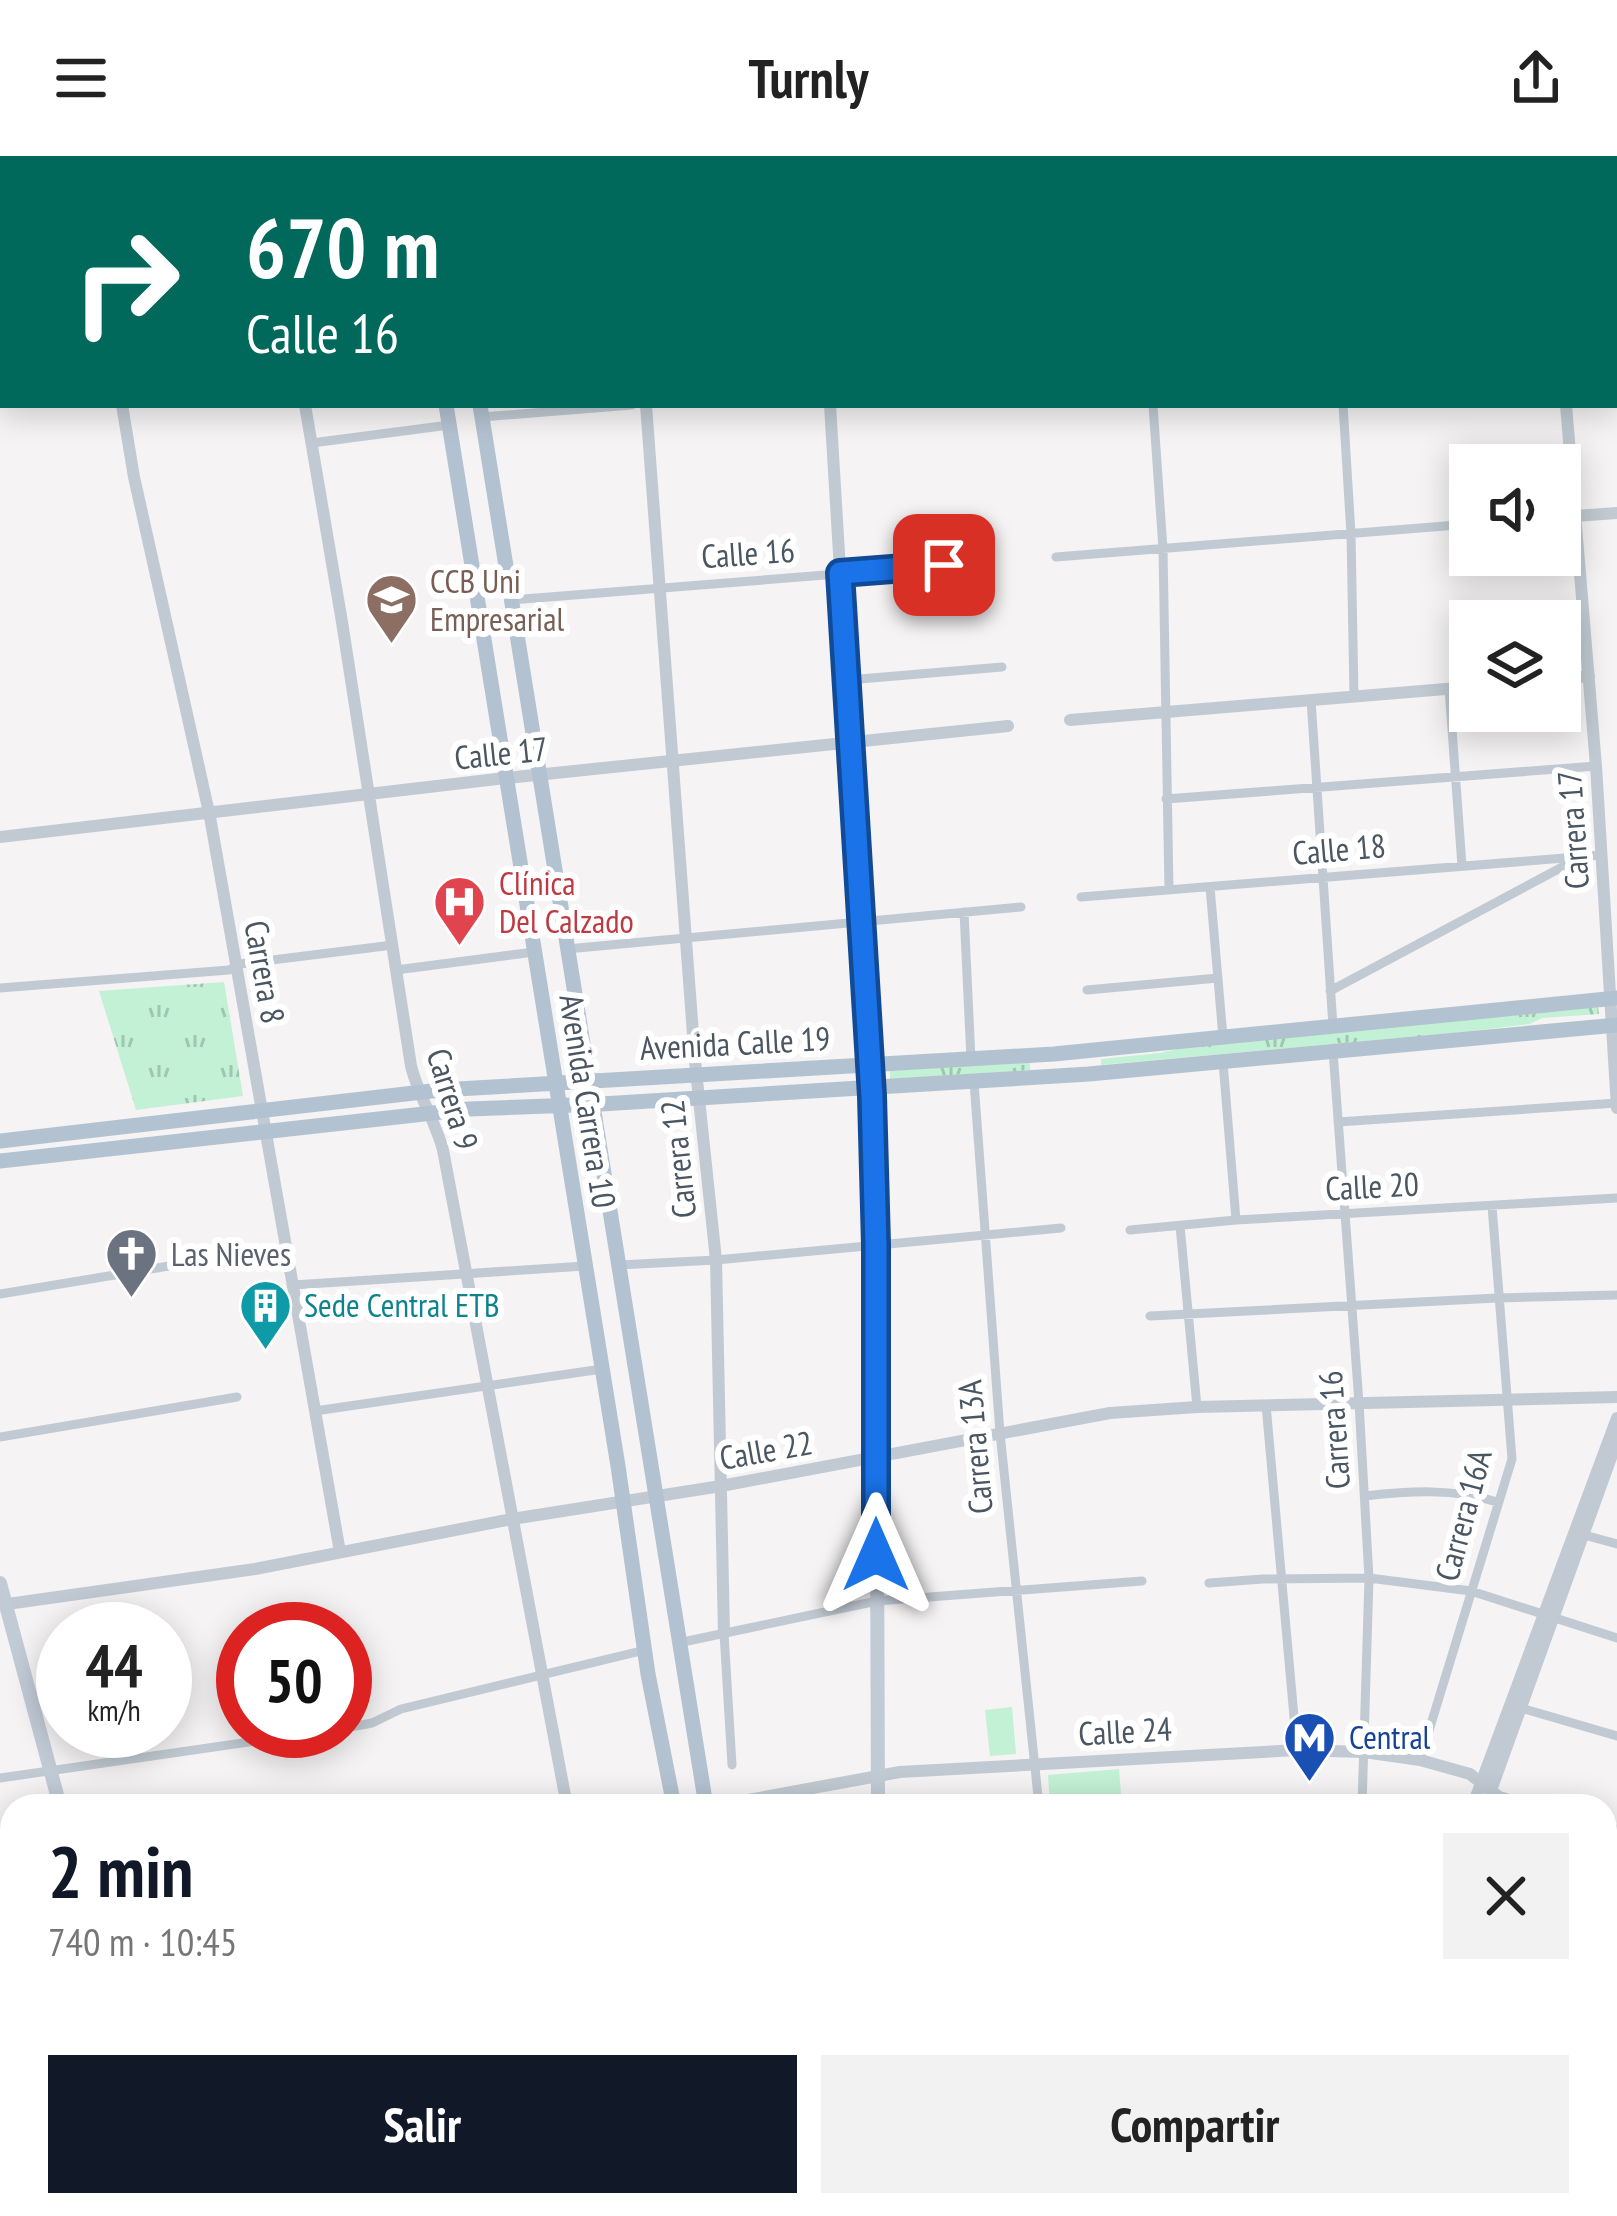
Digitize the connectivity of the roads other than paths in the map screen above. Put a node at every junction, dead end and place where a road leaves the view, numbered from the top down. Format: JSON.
{"nodes":[{"id":1,"x":122,"y":408,"type":"edge"},
{"id":2,"x":305,"y":408,"type":"edge"},
{"id":3,"x":446,"y":408,"type":"edge"},
{"id":4,"x":556,"y":408,"type":"edge"},
{"id":5,"x":646,"y":408,"type":"edge"},
{"id":6,"x":830,"y":408,"type":"edge"},
{"id":7,"x":1153,"y":408,"type":"edge"},
{"id":8,"x":1343,"y":408,"type":"edge"},
{"id":9,"x":1566,"y":408,"type":"edge"},
{"id":10,"x":481,"y":411,"type":"edge"},
{"id":11,"x":449,"y":425,"type":"junction"},
{"id":12,"x":311,"y":443,"type":"junction"},
{"id":13,"x":1567,"y":444,"type":"edge"},
{"id":14,"x":1617,"y":517,"type":"edge"},
{"id":15,"x":1581,"y":518,"type":"edge"},
{"id":16,"x":1449,"y":526,"type":"edge"},
{"id":17,"x":1351,"y":534,"type":"junction"},
{"id":18,"x":1163,"y":549,"type":"junction"},
{"id":19,"x":1056,"y":557,"type":"dead end"},
{"id":20,"x":990,"y":562,"type":"dead end"},
{"id":21,"x":840,"y":573,"type":"junction"},
{"id":22,"x":1577,"y":576,"type":"edge"},
{"id":23,"x":660,"y":586,"type":"junction"},
{"id":24,"x":511,"y":600,"type":"junction"},
{"id":25,"x":1002,"y":667,"type":"dead end"},
{"id":26,"x":1588,"y":676,"type":"junction"},
{"id":27,"x":1581,"y":677,"type":"edge"},
{"id":28,"x":848,"y":680,"type":"junction"},
{"id":29,"x":1449,"y":688,"type":"edge"},
{"id":30,"x":1354,"y":696,"type":"junction"},
{"id":31,"x":1311,"y":700,"type":"junction"},
{"id":32,"x":1164,"y":712,"type":"junction"},
{"id":33,"x":1070,"y":721,"type":"dead end"},
{"id":34,"x":1008,"y":727,"type":"dead end"},
{"id":35,"x":1452,"y":732,"type":"edge"},
{"id":36,"x":851,"y":742,"type":"junction"},
{"id":37,"x":672,"y":762,"type":"junction"},
{"id":38,"x":1596,"y":766,"type":"junction"},
{"id":39,"x":539,"y":776,"type":"junction"},
{"id":40,"x":1456,"y":776,"type":"junction"},
{"id":41,"x":506,"y":778,"type":"junction"},
{"id":42,"x":1317,"y":787,"type":"junction"},
{"id":43,"x":370,"y":795,"type":"junction"},
{"id":44,"x":1166,"y":799,"type":"junction"},
{"id":45,"x":208,"y":813,"type":"junction"},
{"id":46,"x":1617,"y":820,"type":"edge"},
{"id":47,"x":1600,"y":821,"type":"junction"},
{"id":48,"x":0,"y":837,"type":"edge"},
{"id":49,"x":1602,"y":855,"type":"junction"},
{"id":50,"x":1584,"y":856,"type":"junction"},
{"id":51,"x":1462,"y":866,"type":"junction"},
{"id":52,"x":1323,"y":877,"type":"junction"},
{"id":53,"x":1210,"y":886,"type":"junction"},
{"id":54,"x":1169,"y":890,"type":"junction"},
{"id":55,"x":1081,"y":897,"type":"dead end"},
{"id":56,"x":1021,"y":907,"type":"dead end"},
{"id":57,"x":964,"y":913,"type":"junction"},
{"id":58,"x":860,"y":922,"type":"junction"},
{"id":59,"x":685,"y":938,"type":"junction"},
{"id":60,"x":393,"y":945,"type":"junction"},
{"id":61,"x":567,"y":949,"type":"junction"},
{"id":62,"x":534,"y":952,"type":"junction"},
{"id":63,"x":236,"y":968,"type":"junction"},
{"id":64,"x":396,"y":970,"type":"junction"},
{"id":65,"x":1218,"y":977,"type":"junction"},
{"id":66,"x":0,"y":988,"type":"edge"},
{"id":67,"x":1087,"y":990,"type":"dead end"},
{"id":68,"x":1330,"y":992,"type":"junction"},
{"id":69,"x":1614,"y":998,"type":"edge"},
{"id":70,"x":1614,"y":1025,"type":"edge"},
{"id":71,"x":1333,"y":1026,"type":"junction"},
{"id":72,"x":1223,"y":1037,"type":"junction"},
{"id":73,"x":1333,"y":1052,"type":"junction"},
{"id":74,"x":971,"y":1059,"type":"junction"},
{"id":75,"x":1223,"y":1062,"type":"junction"},
{"id":76,"x":870,"y":1066,"type":"junction"},
{"id":77,"x":696,"y":1076,"type":"junction"},
{"id":78,"x":589,"y":1082,"type":"junction"},
{"id":79,"x":974,"y":1082,"type":"junction"},
{"id":80,"x":555,"y":1084,"type":"junction"},
{"id":81,"x":872,"y":1089,"type":"junction"},
{"id":82,"x":420,"y":1093,"type":"junction"},
{"id":83,"x":700,"y":1098,"type":"junction"},
{"id":84,"x":593,"y":1105,"type":"junction"},
{"id":85,"x":559,"y":1106,"type":"junction"},
{"id":86,"x":1617,"y":1106,"type":"edge"},
{"id":87,"x":261,"y":1110,"type":"junction"},
{"id":88,"x":430,"y":1113,"type":"junction"},
{"id":89,"x":1338,"y":1122,"type":"junction"},
{"id":90,"x":265,"y":1131,"type":"junction"},
{"id":91,"x":0,"y":1141,"type":"edge"},
{"id":92,"x":0,"y":1161,"type":"edge"},
{"id":93,"x":1617,"y":1198,"type":"edge"},
{"id":94,"x":1492,"y":1206,"type":"junction"},
{"id":95,"x":1345,"y":1214,"type":"junction"},
{"id":96,"x":1236,"y":1220,"type":"junction"},
{"id":97,"x":1180,"y":1226,"type":"junction"},
{"id":98,"x":1061,"y":1228,"type":"dead end"},
{"id":99,"x":1130,"y":1229,"type":"dead end"},
{"id":100,"x":985,"y":1235,"type":"junction"},
{"id":101,"x":876,"y":1245,"type":"junction"},
{"id":102,"x":716,"y":1260,"type":"junction"},
{"id":103,"x":181,"y":1264,"type":"dead end"},
{"id":104,"x":619,"y":1264,"type":"junction"},
{"id":105,"x":585,"y":1266,"type":"junction"},
{"id":106,"x":468,"y":1274,"type":"junction"},
{"id":107,"x":293,"y":1285,"type":"junction"},
{"id":108,"x":0,"y":1294,"type":"edge"},
{"id":109,"x":1617,"y":1295,"type":"edge"},
{"id":110,"x":1497,"y":1298,"type":"junction"},
{"id":111,"x":1352,"y":1308,"type":"junction"},
{"id":112,"x":1189,"y":1314,"type":"junction"},
{"id":113,"x":1150,"y":1316,"type":"dead end"},
{"id":114,"x":602,"y":1369,"type":"junction"},
{"id":115,"x":487,"y":1386,"type":"junction"},
{"id":116,"x":237,"y":1396,"type":"dead end"},
{"id":117,"x":1617,"y":1397,"type":"edge"},
{"id":118,"x":1507,"y":1399,"type":"junction"},
{"id":119,"x":1359,"y":1403,"type":"junction"},
{"id":120,"x":1266,"y":1405,"type":"junction"},
{"id":121,"x":1196,"y":1407,"type":"junction"},
{"id":122,"x":315,"y":1411,"type":"junction"},
{"id":123,"x":1617,"y":1418,"type":"edge"},
{"id":124,"x":1000,"y":1433,"type":"junction"},
{"id":125,"x":0,"y":1437,"type":"edge"},
{"id":126,"x":1616,"y":1448,"type":"edge"},
{"id":127,"x":876,"y":1458,"type":"junction"},
{"id":128,"x":721,"y":1486,"type":"junction"},
{"id":129,"x":656,"y":1496,"type":"junction"},
{"id":130,"x":1365,"y":1496,"type":"junction"},
{"id":131,"x":623,"y":1501,"type":"junction"},
{"id":132,"x":1497,"y":1502,"type":"junction"},
{"id":133,"x":512,"y":1520,"type":"junction"},
{"id":134,"x":1583,"y":1535,"type":"junction"},
{"id":135,"x":1617,"y":1544,"type":"edge"},
{"id":136,"x":340,"y":1552,"type":"junction"},
{"id":137,"x":1369,"y":1578,"type":"junction"},
{"id":138,"x":1284,"y":1579,"type":"junction"},
{"id":139,"x":1142,"y":1581,"type":"dead end"},
{"id":140,"x":0,"y":1583,"type":"edge"},
{"id":141,"x":1209,"y":1583,"type":"dead end"},
{"id":142,"x":1017,"y":1591,"type":"junction"},
{"id":143,"x":1471,"y":1592,"type":"junction"},
{"id":144,"x":877,"y":1601,"type":"junction"},
{"id":145,"x":3,"y":1605,"type":"edge"},
{"id":146,"x":1548,"y":1618,"type":"junction"},
{"id":147,"x":724,"y":1634,"type":"junction"},
{"id":148,"x":1617,"y":1638,"type":"edge"},
{"id":149,"x":678,"y":1642,"type":"junction"},
{"id":150,"x":645,"y":1650,"type":"junction"},
{"id":151,"x":542,"y":1674,"type":"junction"},
{"id":152,"x":1521,"y":1708,"type":"junction"},
{"id":153,"x":372,"y":1723,"type":"edge"},
{"id":154,"x":1617,"y":1736,"type":"edge"},
{"id":155,"x":216,"y":1747,"type":"edge"},
{"id":156,"x":1297,"y":1750,"type":"junction"},
{"id":157,"x":1364,"y":1752,"type":"junction"},
{"id":158,"x":1420,"y":1760,"type":"junction"},
{"id":159,"x":1036,"y":1764,"type":"junction"},
{"id":160,"x":731,"y":1765,"type":"dead end"},
{"id":161,"x":52,"y":1770,"type":"junction"},
{"id":162,"x":878,"y":1774,"type":"junction"},
{"id":163,"x":0,"y":1778,"type":"edge"},
{"id":164,"x":1486,"y":1785,"type":"junction"},
{"id":165,"x":57,"y":1794,"type":"edge"},
{"id":166,"x":565,"y":1794,"type":"edge"},
{"id":167,"x":672,"y":1794,"type":"edge"},
{"id":168,"x":708,"y":1794,"type":"edge"},
{"id":169,"x":786,"y":1794,"type":"edge"},
{"id":170,"x":878,"y":1794,"type":"edge"},
{"id":171,"x":1038,"y":1794,"type":"edge"},
{"id":172,"x":1362,"y":1794,"type":"edge"},
{"id":173,"x":1484,"y":1794,"type":"edge"},
{"id":174,"x":1497,"y":1794,"type":"edge"}],
"edges":[{"from":1,"to":45,"type":"street","name":"Carrera 8"},
{"from":2,"to":12,"type":"street","name":"Carrera 9"},
{"from":3,"to":11,"type":"main road","name":"Avenida Carrera 10"},
{"from":4,"to":10,"type":"street"},
{"from":5,"to":23,"type":"street","name":"Carrera 12"},
{"from":6,"to":21,"type":"street"},
{"from":7,"to":18,"type":"street"},
{"from":8,"to":17,"type":"street"},
{"from":9,"to":13,"type":"street","name":"Carrera 17"},
{"from":10,"to":24,"type":"main road","name":"Avenida Carrera 10"},
{"from":11,"to":12,"type":"street"},
{"from":11,"to":41,"type":"main road","name":"Avenida Carrera 10"},
{"from":12,"to":43,"type":"street","name":"Carrera 9"},
{"from":14,"to":15,"type":"street"},
{"from":16,"to":17,"type":"street"},
{"from":17,"to":18,"type":"street"},
{"from":17,"to":30,"type":"street"},
{"from":18,"to":19,"type":"street"},
{"from":18,"to":32,"type":"street"},
{"from":20,"to":21,"type":"street","name":"Calle 16"},
{"from":21,"to":23,"type":"street","name":"Calle 16"},
{"from":21,"to":28,"type":"street"},
{"from":22,"to":26,"type":"street","name":"Carrera 17"},
{"from":23,"to":24,"type":"street","name":"Calle 16"},
{"from":23,"to":37,"type":"street","name":"Carrera 12"},
{"from":24,"to":39,"type":"main road","name":"Avenida Carrera 10"},
{"from":25,"to":28,"type":"street"},
{"from":26,"to":27,"type":"street"},
{"from":26,"to":38,"type":"street","name":"Carrera 17"},
{"from":28,"to":36,"type":"street"},
{"from":29,"to":30,"type":"street"},
{"from":30,"to":31,"type":"street"},
{"from":31,"to":32,"type":"street"},
{"from":31,"to":42,"type":"street"},
{"from":32,"to":33,"type":"street"},
{"from":32,"to":44,"type":"street"},
{"from":34,"to":36,"type":"street","name":"Calle 17"},
{"from":35,"to":40,"type":"street"},
{"from":36,"to":37,"type":"street","name":"Calle 17"},
{"from":36,"to":58,"type":"street"},
{"from":37,"to":39,"type":"street","name":"Calle 17"},
{"from":37,"to":59,"type":"street","name":"Carrera 12"},
{"from":38,"to":40,"type":"street"},
{"from":38,"to":47,"type":"street","name":"Carrera 17"},
{"from":39,"to":41,"type":"street","name":"Calle 17"},
{"from":39,"to":61,"type":"main road","name":"Avenida Carrera 10"},
{"from":40,"to":42,"type":"street"},
{"from":40,"to":51,"type":"street"},
{"from":41,"to":43,"type":"street","name":"Calle 17"},
{"from":41,"to":62,"type":"main road","name":"Avenida Carrera 10"},
{"from":42,"to":44,"type":"street"},
{"from":42,"to":52,"type":"street"},
{"from":43,"to":45,"type":"street","name":"Calle 17"},
{"from":43,"to":60,"type":"street","name":"Carrera 9"},
{"from":44,"to":54,"type":"street"},
{"from":45,"to":48,"type":"street","name":"Calle 17"},
{"from":45,"to":63,"type":"street","name":"Carrera 8"},
{"from":46,"to":47,"type":"street"},
{"from":47,"to":49,"type":"street","name":"Carrera 17"},
{"from":49,"to":50,"type":"street","name":"Calle 18"},
{"from":49,"to":69,"type":"street","name":"Carrera 17"},
{"from":50,"to":51,"type":"street","name":"Calle 18"},
{"from":50,"to":68,"type":"street"},
{"from":51,"to":52,"type":"street","name":"Calle 18"},
{"from":52,"to":53,"type":"street","name":"Calle 18"},
{"from":52,"to":68,"type":"street"},
{"from":53,"to":54,"type":"street","name":"Calle 18"},
{"from":53,"to":65,"type":"street"},
{"from":54,"to":55,"type":"street","name":"Calle 18"},
{"from":56,"to":57,"type":"street"},
{"from":57,"to":58,"type":"street"},
{"from":57,"to":74,"type":"street"},
{"from":58,"to":59,"type":"street"},
{"from":58,"to":76,"type":"street"},
{"from":59,"to":61,"type":"street"},
{"from":59,"to":77,"type":"street","name":"Carrera 12"},
{"from":60,"to":63,"type":"street"},
{"from":60,"to":64,"type":"street","name":"Carrera 9"},
{"from":61,"to":78,"type":"main road","name":"Avenida Carrera 10"},
{"from":62,"to":64,"type":"street"},
{"from":62,"to":80,"type":"main road","name":"Avenida Carrera 10"},
{"from":63,"to":66,"type":"street"},
{"from":63,"to":87,"type":"street","name":"Carrera 8"},
{"from":64,"to":82,"type":"street","name":"Carrera 9"},
{"from":65,"to":67,"type":"street"},
{"from":65,"to":72,"type":"street"},
{"from":68,"to":71,"type":"street"},
{"from":69,"to":70,"type":"street","name":"Carrera 17"},
{"from":69,"to":71,"type":"main road","name":"Avenida Calle 19"},
{"from":70,"to":73,"type":"main road","name":"Avenida Calle 19"},
{"from":70,"to":86,"type":"street","name":"Carrera 17"},
{"from":71,"to":72,"type":"main road","name":"Avenida Calle 19"},
{"from":72,"to":74,"type":"main road","name":"Avenida Calle 19"},
{"from":73,"to":75,"type":"main road","name":"Avenida Calle 19"},
{"from":73,"to":89,"type":"street","name":"Carrera 16"},
{"from":74,"to":76,"type":"main road","name":"Avenida Calle 19"},
{"from":75,"to":79,"type":"main road","name":"Avenida Calle 19"},
{"from":75,"to":96,"type":"street"},
{"from":76,"to":77,"type":"main road","name":"Avenida Calle 19"},
{"from":76,"to":81,"type":"main road"},
{"from":77,"to":78,"type":"main road","name":"Avenida Calle 19"},
{"from":77,"to":83,"type":"street","name":"Carrera 12"},
{"from":78,"to":80,"type":"main road","name":"Avenida Calle 19"},
{"from":78,"to":84,"type":"main road","name":"Avenida Carrera 10"},
{"from":79,"to":81,"type":"main road","name":"Avenida Calle 19"},
{"from":79,"to":100,"type":"street","name":"Carrera 13A"},
{"from":80,"to":82,"type":"main road","name":"Avenida Calle 19"},
{"from":80,"to":85,"type":"main road","name":"Avenida Carrera 10"},
{"from":81,"to":83,"type":"main road","name":"Avenida Calle 19"},
{"from":81,"to":101,"type":"main road"},
{"from":82,"to":87,"type":"main road","name":"Avenida Calle 19"},
{"from":82,"to":88,"type":"street","name":"Carrera 9"},
{"from":83,"to":84,"type":"main road","name":"Avenida Calle 19"},
{"from":83,"to":102,"type":"street","name":"Carrera 12"},
{"from":84,"to":85,"type":"main road","name":"Avenida Calle 19"},
{"from":84,"to":104,"type":"main road","name":"Avenida Carrera 10"},
{"from":85,"to":88,"type":"main road","name":"Avenida Calle 19"},
{"from":85,"to":105,"type":"main road","name":"Avenida Carrera 10"},
{"from":86,"to":89,"type":"street"},
{"from":87,"to":90,"type":"street","name":"Carrera 8"},
{"from":87,"to":91,"type":"main road","name":"Avenida Calle 19"},
{"from":88,"to":90,"type":"main road","name":"Avenida Calle 19"},
{"from":88,"to":106,"type":"street","name":"Carrera 9"},
{"from":89,"to":95,"type":"street","name":"Carrera 16"},
{"from":90,"to":92,"type":"main road","name":"Avenida Calle 19"},
{"from":90,"to":107,"type":"street","name":"Carrera 8"},
{"from":93,"to":94,"type":"street","name":"Calle 20"},
{"from":94,"to":95,"type":"street","name":"Calle 20"},
{"from":94,"to":110,"type":"street","name":"Carrera 16A"},
{"from":95,"to":96,"type":"street","name":"Calle 20"},
{"from":95,"to":111,"type":"street","name":"Carrera 16"},
{"from":96,"to":97,"type":"street","name":"Calle 20"},
{"from":97,"to":99,"type":"street","name":"Calle 20"},
{"from":97,"to":112,"type":"street"},
{"from":98,"to":100,"type":"street"},
{"from":100,"to":101,"type":"street"},
{"from":100,"to":124,"type":"street","name":"Carrera 13A"},
{"from":101,"to":102,"type":"street"},
{"from":101,"to":127,"type":"main road"},
{"from":102,"to":104,"type":"street"},
{"from":102,"to":128,"type":"street","name":"Carrera 12"},
{"from":103,"to":108,"type":"street"},
{"from":104,"to":129,"type":"main road","name":"Avenida Carrera 10"},
{"from":105,"to":106,"type":"street"},
{"from":105,"to":114,"type":"main road","name":"Avenida Carrera 10"},
{"from":106,"to":107,"type":"street"},
{"from":106,"to":115,"type":"street","name":"Carrera 9"},
{"from":107,"to":122,"type":"street","name":"Carrera 8"},
{"from":109,"to":110,"type":"street"},
{"from":110,"to":111,"type":"street"},
{"from":110,"to":118,"type":"street","name":"Carrera 16A"},
{"from":111,"to":112,"type":"street"},
{"from":111,"to":119,"type":"street","name":"Carrera 16"},
{"from":112,"to":113,"type":"street"},
{"from":112,"to":121,"type":"street"},
{"from":114,"to":115,"type":"street"},
{"from":114,"to":131,"type":"main road","name":"Avenida Carrera 10"},
{"from":115,"to":122,"type":"street"},
{"from":115,"to":133,"type":"street","name":"Carrera 9"},
{"from":116,"to":125,"type":"street"},
{"from":117,"to":118,"type":"street","name":"Calle 22"},
{"from":118,"to":119,"type":"street","name":"Calle 22"},
{"from":118,"to":132,"type":"street","name":"Carrera 16A"},
{"from":119,"to":120,"type":"street","name":"Calle 22"},
{"from":119,"to":130,"type":"street","name":"Carrera 16"},
{"from":120,"to":121,"type":"street","name":"Calle 22"},
{"from":120,"to":138,"type":"street"},
{"from":121,"to":124,"type":"street","name":"Calle 22"},
{"from":122,"to":136,"type":"street","name":"Carrera 8"},
{"from":123,"to":146,"type":"street"},
{"from":124,"to":127,"type":"street","name":"Calle 22"},
{"from":124,"to":142,"type":"street","name":"Carrera 13A"},
{"from":126,"to":134,"type":"street"},
{"from":127,"to":128,"type":"street","name":"Calle 22"},
{"from":127,"to":144,"type":"main road"},
{"from":128,"to":129,"type":"street","name":"Calle 22"},
{"from":128,"to":147,"type":"street","name":"Carrera 12"},
{"from":129,"to":131,"type":"street","name":"Calle 22"},
{"from":129,"to":149,"type":"main road","name":"Avenida Carrera 10"},
{"from":130,"to":132,"type":"street"},
{"from":130,"to":137,"type":"street","name":"Carrera 16"},
{"from":131,"to":133,"type":"street","name":"Calle 22"},
{"from":131,"to":150,"type":"main road","name":"Avenida Carrera 10"},
{"from":132,"to":143,"type":"street","name":"Carrera 16A"},
{"from":133,"to":136,"type":"street","name":"Calle 22"},
{"from":133,"to":151,"type":"street","name":"Carrera 9"},
{"from":134,"to":135,"type":"street"},
{"from":134,"to":146,"type":"street"},
{"from":136,"to":145,"type":"street","name":"Calle 22"},
{"from":137,"to":138,"type":"street"},
{"from":137,"to":143,"type":"street"},
{"from":137,"to":157,"type":"street","name":"Carrera 16"},
{"from":138,"to":141,"type":"street"},
{"from":138,"to":156,"type":"street"},
{"from":139,"to":142,"type":"street"},
{"from":140,"to":145,"type":"main road"},
{"from":142,"to":144,"type":"street"},
{"from":142,"to":159,"type":"street","name":"Carrera 13A"},
{"from":143,"to":146,"type":"street"},
{"from":143,"to":158,"type":"street","name":"Carrera 16A"},
{"from":144,"to":147,"type":"street"},
{"from":144,"to":162,"type":"main road"},
{"from":145,"to":161,"type":"main road"},
{"from":146,"to":148,"type":"street"},
{"from":146,"to":152,"type":"street"},
{"from":146,"to":164,"type":"street"},
{"from":147,"to":149,"type":"street"},
{"from":147,"to":160,"type":"street","name":"Carrera 12"},
{"from":149,"to":168,"type":"main road","name":"Avenida Carrera 10"},
{"from":150,"to":151,"type":"street"},
{"from":150,"to":167,"type":"main road","name":"Avenida Carrera 10"},
{"from":151,"to":153,"type":"street"},
{"from":151,"to":166,"type":"street","name":"Carrera 9"},
{"from":152,"to":154,"type":"street"},
{"from":152,"to":164,"type":"street"},
{"from":155,"to":161,"type":"street"},
{"from":156,"to":157,"type":"street","name":"Calle 24"},
{"from":156,"to":159,"type":"street","name":"Calle 24"},
{"from":157,"to":158,"type":"street","name":"Calle 24"},
{"from":157,"to":172,"type":"street","name":"Carrera 16"},
{"from":158,"to":164,"type":"street","name":"Calle 24"},
{"from":159,"to":162,"type":"street","name":"Calle 24"},
{"from":159,"to":171,"type":"street","name":"Carrera 13A"},
{"from":161,"to":163,"type":"street"},
{"from":161,"to":165,"type":"main road"},
{"from":162,"to":169,"type":"street","name":"Calle 24"},
{"from":162,"to":170,"type":"main road"},
{"from":164,"to":173,"type":"street"},
{"from":164,"to":174,"type":"street","name":"Calle 24"}]}
